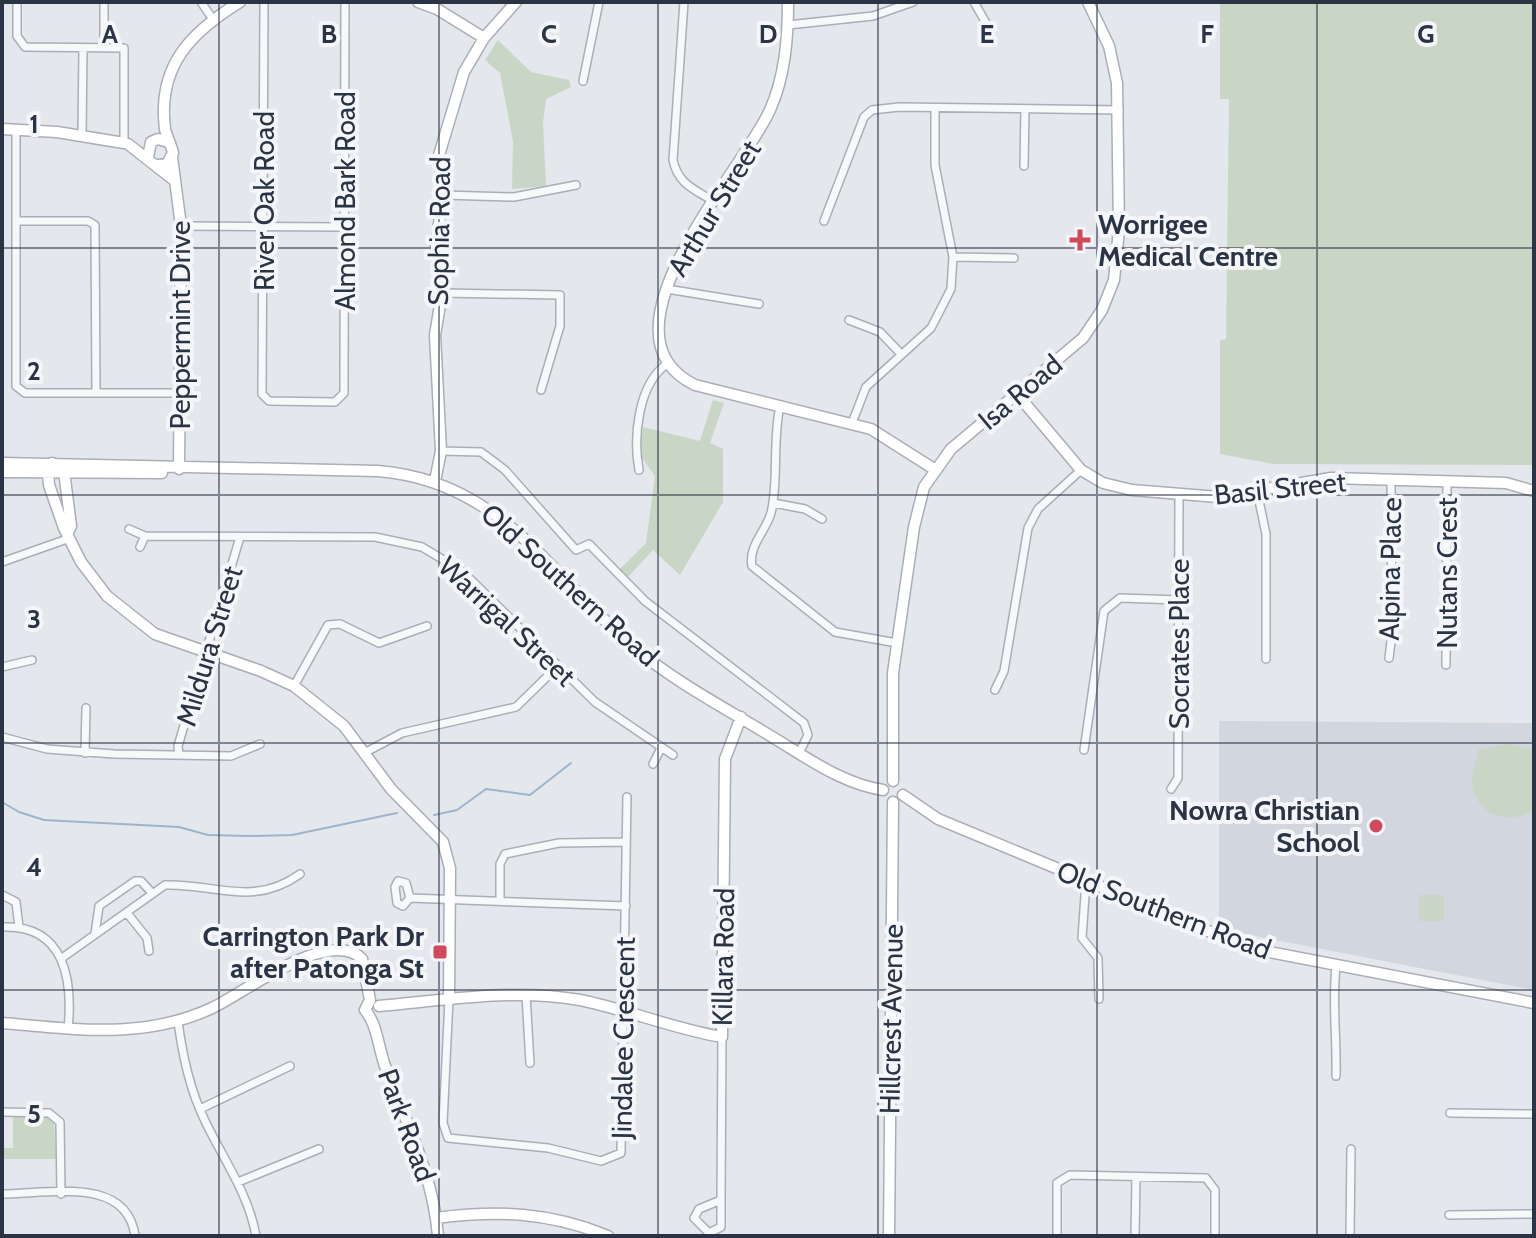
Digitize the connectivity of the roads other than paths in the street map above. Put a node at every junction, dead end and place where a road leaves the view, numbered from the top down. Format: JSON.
{"nodes":[{"id":1,"x":17,"y":2,"type":"edge"},
{"id":2,"x":104,"y":2,"type":"edge"},
{"id":3,"x":201,"y":2,"type":"edge"},
{"id":4,"x":240,"y":2,"type":"edge"},
{"id":5,"x":264,"y":2,"type":"edge"},
{"id":6,"x":345,"y":2,"type":"edge"},
{"id":7,"x":418,"y":2,"type":"edge"},
{"id":8,"x":516,"y":2,"type":"edge"},
{"id":9,"x":599,"y":2,"type":"edge"},
{"id":10,"x":684,"y":2,"type":"edge"},
{"id":11,"x":788,"y":2,"type":"edge"},
{"id":12,"x":913,"y":2,"type":"edge"},
{"id":13,"x":974,"y":2,"type":"edge"},
{"id":14,"x":1088,"y":2,"type":"edge"},
{"id":15,"x":212,"y":18,"type":"junction"},
{"id":16,"x":986,"y":23,"type":"dead end"},
{"id":17,"x":788,"y":25,"type":"junction"},
{"id":18,"x":484,"y":38,"type":"junction"},
{"id":19,"x":83,"y":48,"type":"junction"},
{"id":20,"x":104,"y":48,"type":"junction"},
{"id":21,"x":583,"y":81,"type":"dead end"},
{"id":22,"x":935,"y":108,"type":"junction"},
{"id":23,"x":1025,"y":109,"type":"junction"},
{"id":24,"x":1119,"y":110,"type":"junction"},
{"id":25,"x":164,"y":115,"type":"junction"},
{"id":26,"x":2,"y":129,"type":"edge"},
{"id":27,"x":16,"y":129,"type":"junction"},
{"id":28,"x":82,"y":135,"type":"junction"},
{"id":29,"x":153,"y":141,"type":"junction"},
{"id":30,"x":168,"y":142,"type":"junction"},
{"id":31,"x":126,"y":144,"type":"junction"},
{"id":32,"x":148,"y":157,"type":"junction"},
{"id":33,"x":172,"y":157,"type":"junction"},
{"id":34,"x":158,"y":165,"type":"junction"},
{"id":35,"x":1024,"y":166,"type":"dead end"},
{"id":36,"x":175,"y":181,"type":"junction"},
{"id":37,"x":576,"y":185,"type":"dead end"},
{"id":38,"x":443,"y":195,"type":"junction"},
{"id":39,"x":713,"y":201,"type":"junction"},
{"id":40,"x":16,"y":221,"type":"junction"},
{"id":41,"x":824,"y":221,"type":"dead end"},
{"id":42,"x":181,"y":226,"type":"junction"},
{"id":43,"x":264,"y":226,"type":"junction"},
{"id":44,"x":344,"y":227,"type":"junction"},
{"id":45,"x":953,"y":257,"type":"junction"},
{"id":46,"x":1014,"y":258,"type":"dead end"},
{"id":47,"x":667,"y":289,"type":"junction"},
{"id":48,"x":442,"y":293,"type":"junction"},
{"id":49,"x":759,"y":304,"type":"dead end"},
{"id":50,"x":849,"y":320,"type":"dead end"},
{"id":51,"x":901,"y":354,"type":"junction"},
{"id":52,"x":667,"y":364,"type":"junction"},
{"id":53,"x":541,"y":390,"type":"dead end"},
{"id":54,"x":96,"y":393,"type":"junction"},
{"id":55,"x":180,"y":393,"type":"junction"},
{"id":56,"x":1017,"y":394,"type":"junction"},
{"id":57,"x":340,"y":399,"type":"joint"},
{"id":58,"x":780,"y":406,"type":"junction"},
{"id":59,"x":852,"y":423,"type":"junction"},
{"id":60,"x":441,"y":451,"type":"junction"},
{"id":61,"x":2,"y":463,"type":"edge"},
{"id":62,"x":50,"y":467,"type":"junction"},
{"id":63,"x":179,"y":469,"type":"junction"},
{"id":64,"x":934,"y":469,"type":"junction"},
{"id":65,"x":639,"y":470,"type":"dead end"},
{"id":66,"x":1081,"y":470,"type":"junction"},
{"id":67,"x":64,"y":471,"type":"junction"},
{"id":68,"x":2,"y":472,"type":"edge"},
{"id":69,"x":1391,"y":480,"type":"junction"},
{"id":70,"x":435,"y":481,"type":"junction"},
{"id":71,"x":1447,"y":481,"type":"junction"},
{"id":72,"x":1257,"y":491,"type":"junction"},
{"id":73,"x":1534,"y":491,"type":"edge"},
{"id":74,"x":1179,"y":496,"type":"junction"},
{"id":75,"x":773,"y":503,"type":"junction"},
{"id":76,"x":822,"y":519,"type":"dead end"},
{"id":77,"x":129,"y":529,"type":"dead end"},
{"id":78,"x":69,"y":535,"type":"junction"},
{"id":79,"x":145,"y":536,"type":"junction"},
{"id":80,"x":240,"y":537,"type":"junction"},
{"id":81,"x":140,"y":547,"type":"dead end"},
{"id":82,"x":2,"y":562,"type":"edge"},
{"id":83,"x":1180,"y":600,"type":"junction"},
{"id":84,"x":427,"y":626,"type":"dead end"},
{"id":85,"x":897,"y":643,"type":"junction"},
{"id":86,"x":206,"y":653,"type":"junction"},
{"id":87,"x":1389,"y":658,"type":"dead end"},
{"id":88,"x":1266,"y":659,"type":"dead end"},
{"id":89,"x":32,"y":660,"type":"dead end"},
{"id":90,"x":1446,"y":665,"type":"dead end"},
{"id":91,"x":2,"y":667,"type":"edge"},
{"id":92,"x":557,"y":667,"type":"junction"},
{"id":93,"x":294,"y":686,"type":"junction"},
{"id":94,"x":995,"y":690,"type":"dead end"},
{"id":95,"x":86,"y":708,"type":"dead end"},
{"id":96,"x":741,"y":717,"type":"junction"},
{"id":97,"x":2,"y":737,"type":"edge"},
{"id":98,"x":260,"y":744,"type":"dead end"},
{"id":99,"x":661,"y":748,"type":"junction"},
{"id":100,"x":1084,"y":750,"type":"dead end"},
{"id":101,"x":366,"y":752,"type":"junction"},
{"id":102,"x":85,"y":753,"type":"junction"},
{"id":103,"x":799,"y":753,"type":"junction"},
{"id":104,"x":179,"y":755,"type":"junction"},
{"id":105,"x":673,"y":755,"type":"dead end"},
{"id":106,"x":653,"y":764,"type":"dead end"},
{"id":107,"x":893,"y":781,"type":"junction"},
{"id":108,"x":1171,"y":789,"type":"dead end"},
{"id":109,"x":883,"y":790,"type":"junction"},
{"id":110,"x":627,"y":797,"type":"dead end"},
{"id":111,"x":898,"y":799,"type":"junction"},
{"id":112,"x":626,"y":842,"type":"junction"},
{"id":113,"x":300,"y":874,"type":"dead end"},
{"id":114,"x":1086,"y":881,"type":"junction"},
{"id":115,"x":152,"y":893,"type":"junction"},
{"id":116,"x":2,"y":895,"type":"edge"},
{"id":117,"x":410,"y":898,"type":"dead end"},
{"id":118,"x":449,"y":900,"type":"junction"},
{"id":119,"x":500,"y":901,"type":"junction"},
{"id":120,"x":626,"y":906,"type":"junction"},
{"id":121,"x":127,"y":913,"type":"junction"},
{"id":122,"x":2,"y":927,"type":"edge"},
{"id":123,"x":19,"y":927,"type":"junction"},
{"id":124,"x":95,"y":934,"type":"junction"},
{"id":125,"x":149,"y":951,"type":"dead end"},
{"id":126,"x":62,"y":958,"type":"junction"},
{"id":127,"x":1336,"y":966,"type":"junction"},
{"id":128,"x":526,"y":995,"type":"junction"},
{"id":129,"x":449,"y":999,"type":"junction"},
{"id":130,"x":1099,"y":999,"type":"dead end"},
{"id":131,"x":1534,"y":1003,"type":"edge"},
{"id":132,"x":374,"y":1007,"type":"junction"},
{"id":133,"x":623,"y":1010,"type":"junction"},
{"id":134,"x":178,"y":1022,"type":"junction"},
{"id":135,"x":2,"y":1023,"type":"edge"},
{"id":136,"x":68,"y":1029,"type":"junction"},
{"id":137,"x":722,"y":1037,"type":"junction"},
{"id":138,"x":530,"y":1063,"type":"dead end"},
{"id":139,"x":290,"y":1066,"type":"dead end"},
{"id":140,"x":1336,"y":1076,"type":"dead end"},
{"id":141,"x":200,"y":1109,"type":"junction"},
{"id":142,"x":2,"y":1112,"type":"edge"},
{"id":143,"x":1450,"y":1113,"type":"dead end"},
{"id":144,"x":1534,"y":1114,"type":"edge"},
{"id":145,"x":319,"y":1149,"type":"dead end"},
{"id":146,"x":1351,"y":1149,"type":"dead end"},
{"id":147,"x":1136,"y":1177,"type":"junction"},
{"id":148,"x":238,"y":1182,"type":"junction"},
{"id":149,"x":2,"y":1194,"type":"edge"},
{"id":150,"x":61,"y":1194,"type":"junction"},
{"id":151,"x":721,"y":1200,"type":"junction"},
{"id":152,"x":1534,"y":1214,"type":"edge"},
{"id":153,"x":1449,"y":1215,"type":"dead end"},
{"id":154,"x":436,"y":1218,"type":"junction"},
{"id":155,"x":135,"y":1236,"type":"edge"},
{"id":156,"x":256,"y":1236,"type":"edge"},
{"id":157,"x":438,"y":1236,"type":"edge"},
{"id":158,"x":608,"y":1236,"type":"edge"},
{"id":159,"x":889,"y":1236,"type":"edge"},
{"id":160,"x":1057,"y":1236,"type":"edge"},
{"id":161,"x":1135,"y":1236,"type":"edge"},
{"id":162,"x":1215,"y":1236,"type":"edge"},
{"id":163,"x":1350,"y":1236,"type":"edge"}],
"edges":[{"from":1,"to":19,"type":"street"},
{"from":2,"to":20,"type":"street"},
{"from":3,"to":15,"type":"street"},
{"from":4,"to":15,"type":"street"},
{"from":5,"to":43,"type":"street","name":"River Oak Road"},
{"from":6,"to":44,"type":"street","name":"Almond Bark Road"},
{"from":7,"to":18,"type":"street"},
{"from":8,"to":18,"type":"street","name":"Sophia Road"},
{"from":9,"to":21,"type":"street"},
{"from":10,"to":39,"type":"street"},
{"from":11,"to":17,"type":"street","name":"Arthur Street"},
{"from":12,"to":17,"type":"street"},
{"from":13,"to":16,"type":"street"},
{"from":14,"to":24,"type":"street","name":"Isa Road"},
{"from":15,"to":25,"type":"street"},
{"from":17,"to":39,"type":"street","name":"Arthur Street"},
{"from":18,"to":38,"type":"street","name":"Sophia Road"},
{"from":19,"to":20,"type":"street"},
{"from":19,"to":28,"type":"street"},
{"from":20,"to":31,"type":"street"},
{"from":22,"to":23,"type":"street"},
{"from":22,"to":41,"type":"street"},
{"from":22,"to":45,"type":"street"},
{"from":23,"to":24,"type":"street"},
{"from":23,"to":35,"type":"street"},
{"from":24,"to":56,"type":"street","name":"Isa Road"},
{"from":25,"to":29,"type":"street"},
{"from":25,"to":30,"type":"street"},
{"from":26,"to":27,"type":"street"},
{"from":27,"to":28,"type":"street"},
{"from":27,"to":40,"type":"street"},
{"from":28,"to":31,"type":"street"},
{"from":29,"to":30,"type":"street"},
{"from":29,"to":31,"type":"street"},
{"from":29,"to":32,"type":"street"},
{"from":30,"to":33,"type":"street"},
{"from":31,"to":32,"type":"street"},
{"from":32,"to":34,"type":"street"},
{"from":33,"to":34,"type":"street"},
{"from":33,"to":36,"type":"street","name":"Peppermint Drive"},
{"from":34,"to":36,"type":"street","name":"Peppermint Drive"},
{"from":36,"to":42,"type":"street","name":"Peppermint Drive"},
{"from":37,"to":38,"type":"street"},
{"from":38,"to":48,"type":"street","name":"Sophia Road"},
{"from":39,"to":47,"type":"street","name":"Arthur Street"},
{"from":40,"to":54,"type":"street"},
{"from":40,"to":54,"type":"street"},
{"from":42,"to":43,"type":"street"},
{"from":42,"to":55,"type":"street","name":"Peppermint Drive"},
{"from":43,"to":44,"type":"street"},
{"from":43,"to":57,"type":"street","name":"River Oak Road"},
{"from":44,"to":57,"type":"street","name":"Almond Bark Road"},
{"from":45,"to":46,"type":"street"},
{"from":45,"to":51,"type":"street"},
{"from":47,"to":49,"type":"street"},
{"from":47,"to":52,"type":"street","name":"Arthur Street"},
{"from":48,"to":53,"type":"street"},
{"from":48,"to":60,"type":"street","name":"Sophia Road"},
{"from":50,"to":51,"type":"street"},
{"from":51,"to":59,"type":"street"},
{"from":52,"to":58,"type":"street"},
{"from":52,"to":65,"type":"street"},
{"from":54,"to":55,"type":"street"},
{"from":55,"to":63,"type":"street","name":"Peppermint Drive"},
{"from":56,"to":64,"type":"street","name":"Isa Road"},
{"from":56,"to":66,"type":"street","name":"Basil Street"},
{"from":58,"to":59,"type":"street"},
{"from":58,"to":75,"type":"street"},
{"from":59,"to":64,"type":"street"},
{"from":60,"to":70,"type":"street","name":"Sophia Road"},
{"from":60,"to":103,"type":"street","name":"Old Southern Road"},
{"from":61,"to":62,"type":"street","name":"Old Southern Road"},
{"from":62,"to":63,"type":"street","name":"Old Southern Road"},
{"from":62,"to":67,"type":"street"},
{"from":62,"to":68,"type":"street","name":"Old Southern Road"},
{"from":62,"to":78,"type":"street"},
{"from":63,"to":67,"type":"street","name":"Old Southern Road"},
{"from":63,"to":70,"type":"street","name":"Old Southern Road"},
{"from":64,"to":85,"type":"street","name":"Isa Road"},
{"from":66,"to":74,"type":"street","name":"Basil Street"},
{"from":66,"to":94,"type":"street"},
{"from":67,"to":78,"type":"street"},
{"from":69,"to":71,"type":"street","name":"Basil Street"},
{"from":69,"to":72,"type":"street","name":"Basil Street"},
{"from":69,"to":87,"type":"street","name":"Alpina Place"},
{"from":70,"to":96,"type":"street","name":"Old Southern Road"},
{"from":71,"to":73,"type":"street","name":"Basil Street"},
{"from":71,"to":90,"type":"street","name":"Nutans Crest"},
{"from":72,"to":74,"type":"street","name":"Basil Street"},
{"from":72,"to":88,"type":"street"},
{"from":74,"to":83,"type":"street","name":"Socrates Place"},
{"from":75,"to":76,"type":"street"},
{"from":75,"to":85,"type":"street"},
{"from":77,"to":79,"type":"street","name":"Warrigal Street"},
{"from":78,"to":82,"type":"street"},
{"from":78,"to":86,"type":"street"},
{"from":79,"to":80,"type":"street","name":"Warrigal Street"},
{"from":79,"to":81,"type":"street"},
{"from":80,"to":86,"type":"street","name":"Mildura Street"},
{"from":80,"to":92,"type":"street","name":"Warrigal Street"},
{"from":83,"to":100,"type":"street"},
{"from":83,"to":108,"type":"street","name":"Socrates Place"},
{"from":84,"to":93,"type":"street"},
{"from":85,"to":107,"type":"street","name":"Isa Road"},
{"from":86,"to":93,"type":"street"},
{"from":86,"to":104,"type":"street","name":"Mildura Street"},
{"from":89,"to":91,"type":"street"},
{"from":92,"to":99,"type":"street","name":"Warrigal Street"},
{"from":92,"to":101,"type":"street"},
{"from":93,"to":101,"type":"street"},
{"from":95,"to":102,"type":"street"},
{"from":96,"to":103,"type":"street","name":"Old Southern Road"},
{"from":96,"to":137,"type":"street","name":"Killara Road"},
{"from":97,"to":102,"type":"street"},
{"from":98,"to":104,"type":"street"},
{"from":99,"to":105,"type":"street","name":"Warrigal Street"},
{"from":99,"to":106,"type":"street"},
{"from":101,"to":118,"type":"street"},
{"from":102,"to":104,"type":"street"},
{"from":103,"to":109,"type":"street","name":"Old Southern Road"},
{"from":107,"to":109,"type":"street"},
{"from":107,"to":111,"type":"street"},
{"from":109,"to":111,"type":"street"},
{"from":110,"to":112,"type":"street","name":"Jindalee Crescent"},
{"from":111,"to":114,"type":"street","name":"Old Southern Road"},
{"from":111,"to":159,"type":"street","name":"Hillcrest Avenue"},
{"from":112,"to":119,"type":"street"},
{"from":112,"to":120,"type":"street","name":"Jindalee Crescent"},
{"from":113,"to":115,"type":"street"},
{"from":114,"to":127,"type":"street","name":"Old Southern Road"},
{"from":114,"to":130,"type":"street"},
{"from":115,"to":121,"type":"street"},
{"from":115,"to":124,"type":"street"},
{"from":116,"to":123,"type":"street"},
{"from":117,"to":118,"type":"street"},
{"from":118,"to":119,"type":"street"},
{"from":118,"to":129,"type":"street"},
{"from":119,"to":120,"type":"street"},
{"from":120,"to":133,"type":"street","name":"Jindalee Crescent"},
{"from":121,"to":124,"type":"street"},
{"from":121,"to":125,"type":"street"},
{"from":122,"to":123,"type":"street"},
{"from":123,"to":126,"type":"street"},
{"from":124,"to":126,"type":"street"},
{"from":126,"to":136,"type":"street"},
{"from":127,"to":131,"type":"street","name":"Old Southern Road"},
{"from":127,"to":140,"type":"street"},
{"from":128,"to":129,"type":"street"},
{"from":128,"to":133,"type":"street"},
{"from":128,"to":138,"type":"street"},
{"from":129,"to":132,"type":"street"},
{"from":129,"to":133,"type":"street","name":"Jindalee Crescent"},
{"from":132,"to":134,"type":"street","name":"Park Road"},
{"from":132,"to":154,"type":"street","name":"Park Road"},
{"from":133,"to":137,"type":"street"},
{"from":134,"to":136,"type":"street"},
{"from":134,"to":141,"type":"street"},
{"from":135,"to":136,"type":"street"},
{"from":137,"to":151,"type":"street","name":"Killara Road"},
{"from":139,"to":141,"type":"street"},
{"from":141,"to":148,"type":"street"},
{"from":142,"to":150,"type":"street"},
{"from":143,"to":144,"type":"street"},
{"from":145,"to":148,"type":"street"},
{"from":146,"to":163,"type":"street"},
{"from":147,"to":160,"type":"street"},
{"from":147,"to":161,"type":"street"},
{"from":147,"to":162,"type":"street"},
{"from":148,"to":156,"type":"street"},
{"from":149,"to":150,"type":"street"},
{"from":150,"to":155,"type":"street"},
{"from":151,"to":151,"type":"street","name":"Killara Road"},
{"from":152,"to":153,"type":"street"},
{"from":154,"to":157,"type":"street","name":"Park Road"},
{"from":154,"to":158,"type":"street"}]}
